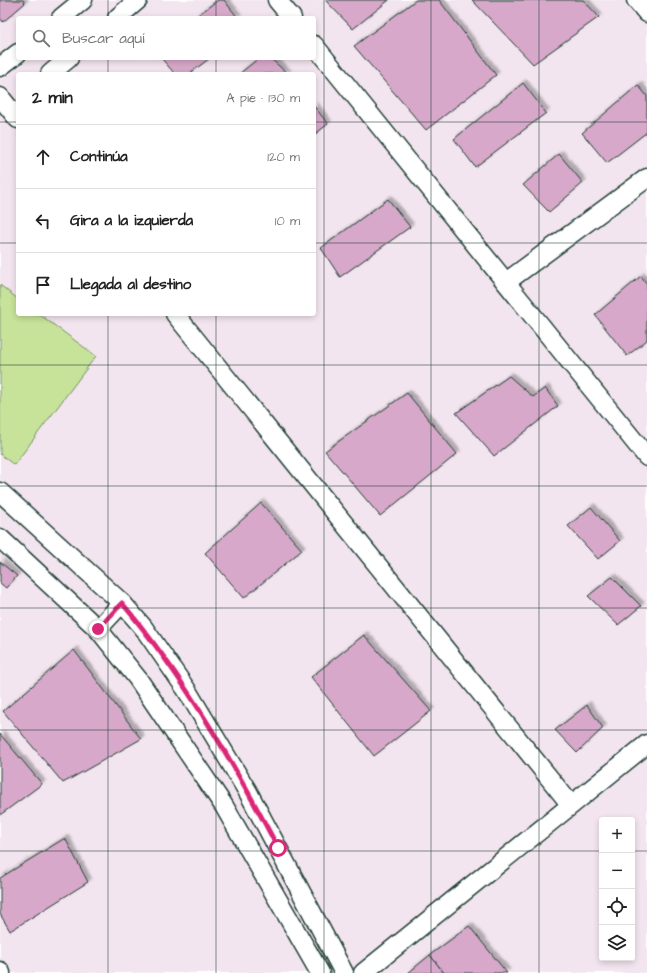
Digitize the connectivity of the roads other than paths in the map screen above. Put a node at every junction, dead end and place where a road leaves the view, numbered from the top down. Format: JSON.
{"nodes":[{"id":1,"x":83,"y":0,"type":"edge"},
{"id":2,"x":138,"y":0,"type":"edge"},
{"id":3,"x":277,"y":0,"type":"edge"},
{"id":4,"x":636,"y":0,"type":"edge"},
{"id":5,"x":647,"y":13,"type":"edge"},
{"id":6,"x":63,"y":16,"type":"edge"},
{"id":7,"x":119,"y":16,"type":"edge"},
{"id":8,"x":290,"y":16,"type":"edge"},
{"id":9,"x":316,"y":47,"type":"edge"},
{"id":10,"x":16,"y":55,"type":"edge"},
{"id":11,"x":67,"y":60,"type":"edge"},
{"id":12,"x":0,"y":67,"type":"edge"},
{"id":13,"x":52,"y":72,"type":"edge"},
{"id":14,"x":647,"y":178,"type":"edge"},
{"id":15,"x":506,"y":282,"type":"junction"},
{"id":16,"x":177,"y":316,"type":"edge"},
{"id":17,"x":647,"y":457,"type":"edge"},
{"id":18,"x":0,"y":492,"type":"edge"},
{"id":19,"x":0,"y":538,"type":"edge"},
{"id":20,"x":122,"y":603,"type":"junction"},
{"id":21,"x":98,"y":629,"type":"junction"},
{"id":22,"x":647,"y":744,"type":"edge"},
{"id":23,"x":571,"y":805,"type":"junction"},
{"id":24,"x":320,"y":973,"type":"edge"},
{"id":25,"x":344,"y":973,"type":"edge"},
{"id":26,"x":363,"y":973,"type":"edge"}],
"edges":[{"from":1,"to":6,"type":"street"},
{"from":2,"to":7,"type":"street"},
{"from":3,"to":8,"type":"street"},
{"from":4,"to":5,"type":"street"},
{"from":9,"to":15,"type":"street"},
{"from":10,"to":12,"type":"street"},
{"from":11,"to":13,"type":"street"},
{"from":14,"to":15,"type":"street"},
{"from":15,"to":17,"type":"street"},
{"from":16,"to":23,"type":"street"},
{"from":18,"to":20,"type":"street"},
{"from":19,"to":21,"type":"street"},
{"from":20,"to":21,"type":"street"},
{"from":20,"to":25,"type":"street"},
{"from":21,"to":24,"type":"street"},
{"from":22,"to":23,"type":"street"},
{"from":23,"to":26,"type":"street"}]}
